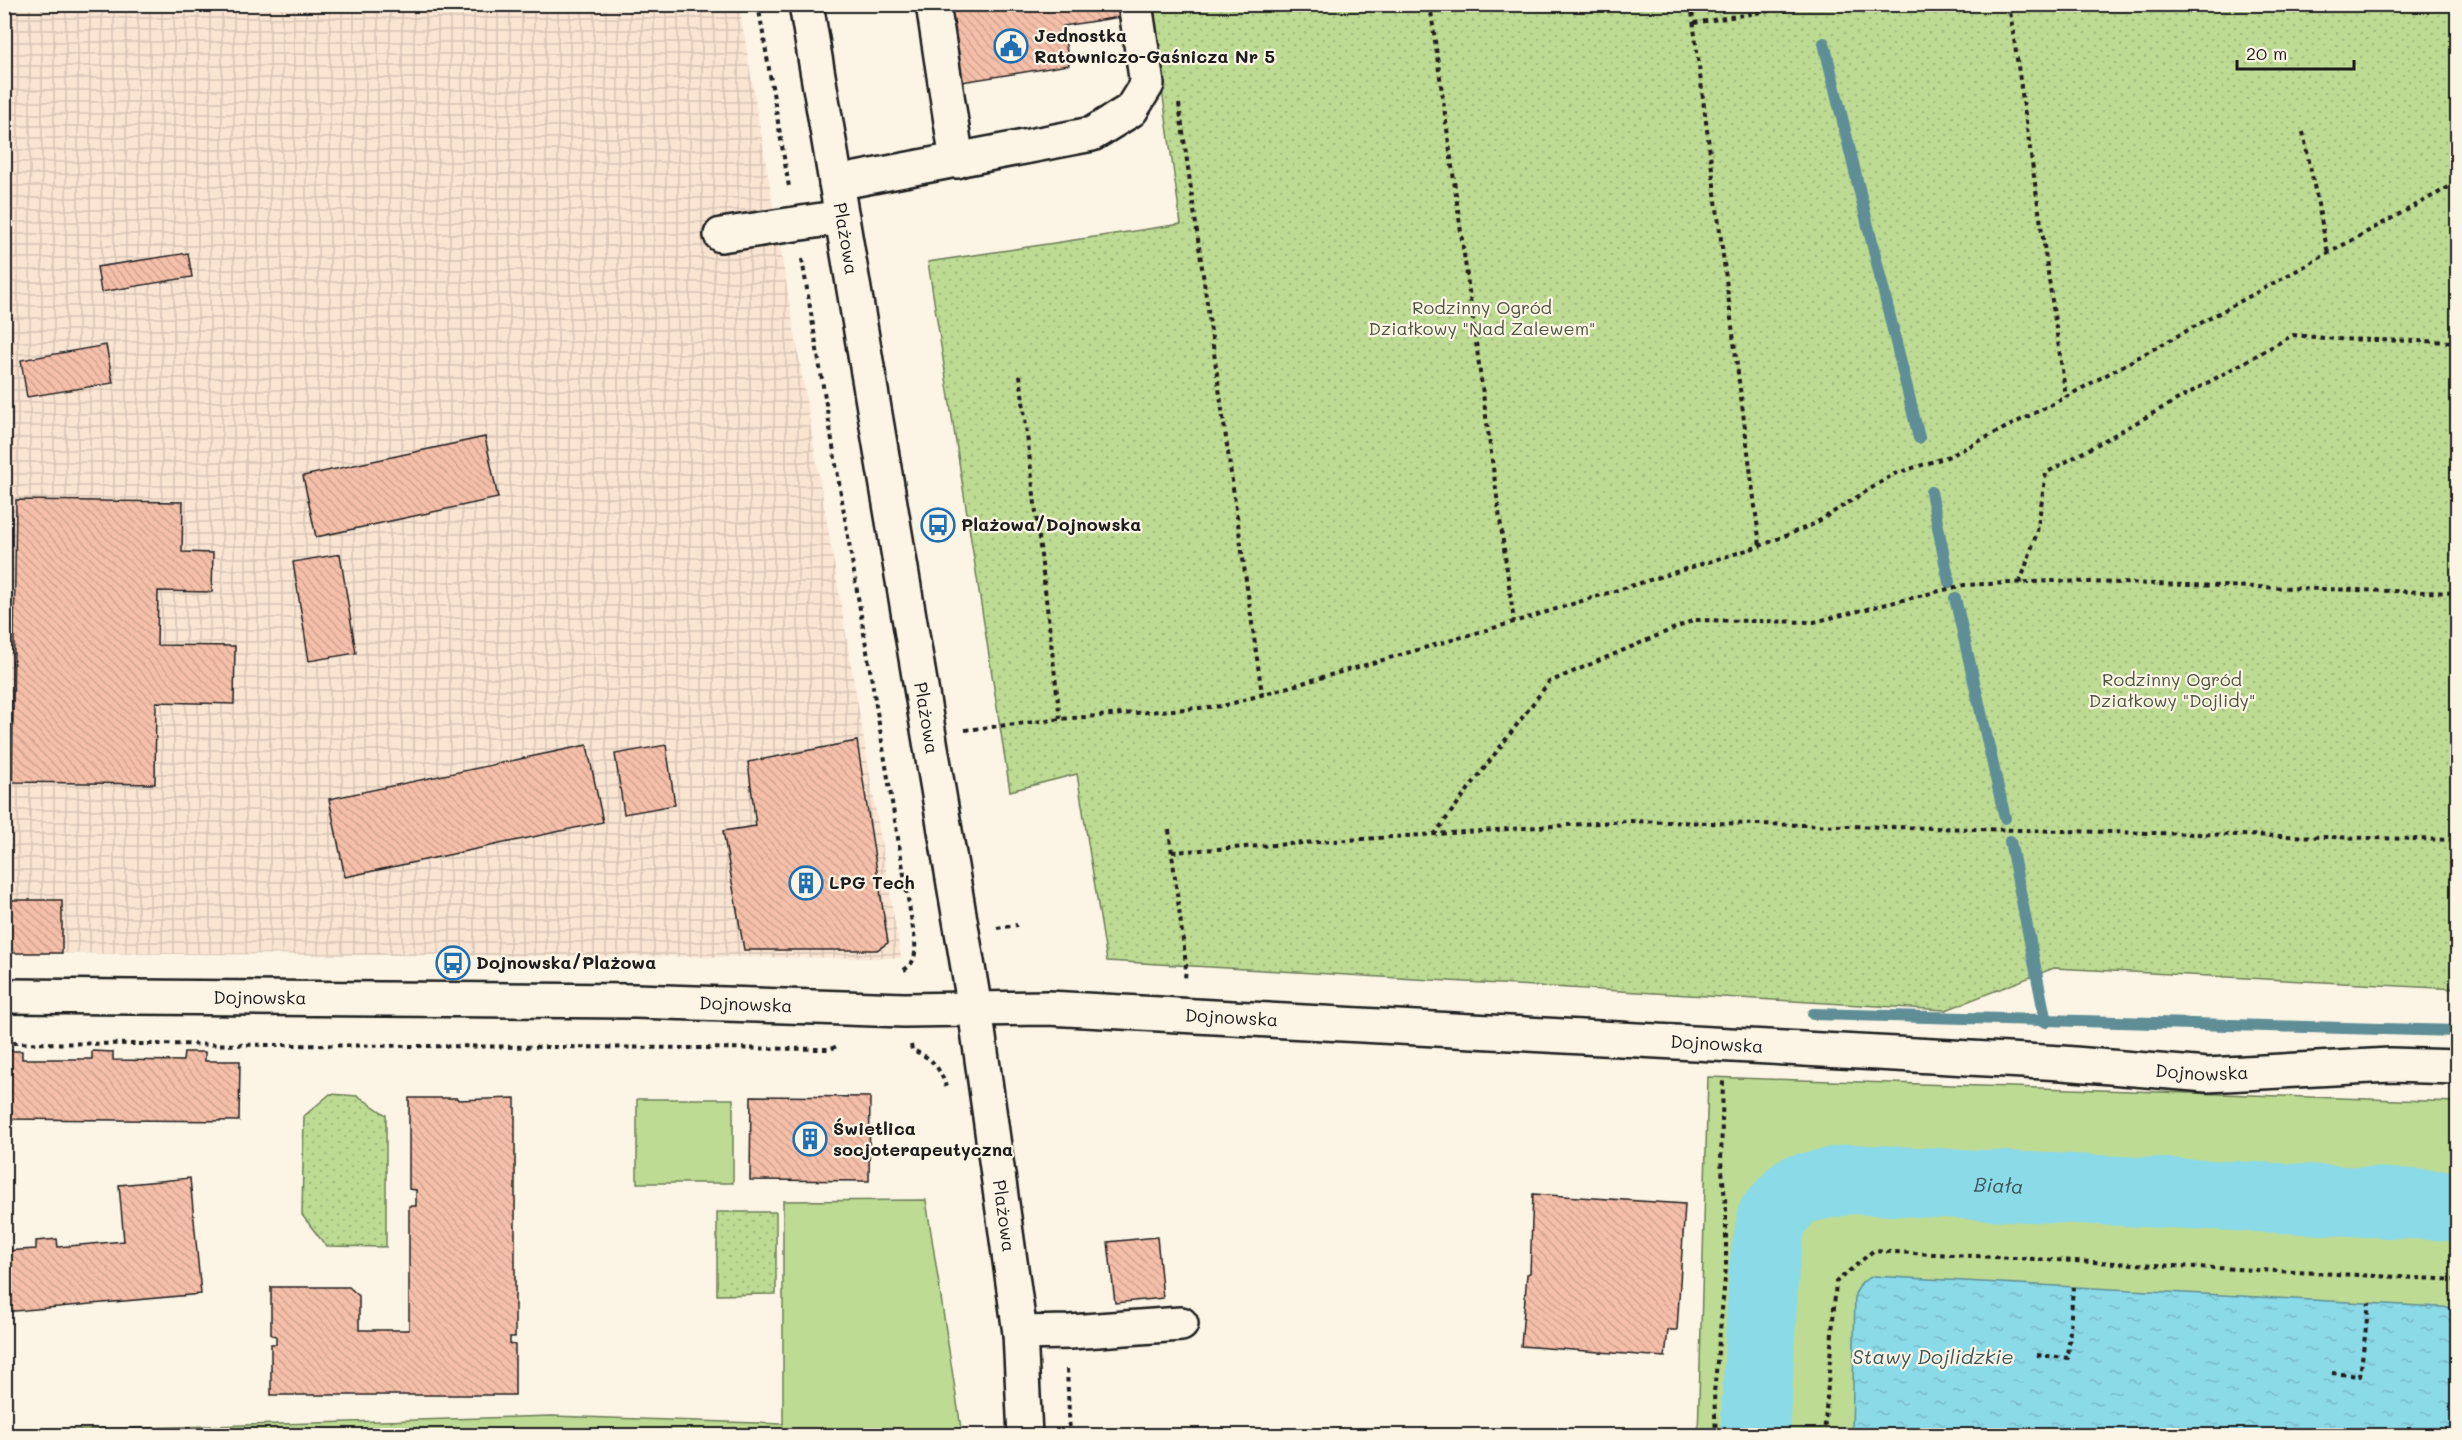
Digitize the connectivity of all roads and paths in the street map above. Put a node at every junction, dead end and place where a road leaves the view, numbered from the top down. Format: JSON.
{"nodes":[{"id":1,"x":758,"y":4,"type":"edge"},
{"id":2,"x":806,"y":4,"type":"edge"},
{"id":3,"x":933,"y":4,"type":"edge"},
{"id":4,"x":1135,"y":4,"type":"edge"},
{"id":5,"x":1430,"y":4,"type":"edge"},
{"id":6,"x":1691,"y":4,"type":"edge"},
{"id":7,"x":1812,"y":4,"type":"edge"},
{"id":8,"x":2009,"y":4,"type":"edge"},
{"id":9,"x":1694,"y":23,"type":"junction"},
{"id":10,"x":1178,"y":98,"type":"dead end"},
{"id":11,"x":2303,"y":132,"type":"dead end"},
{"id":12,"x":957,"y":161,"type":"junction"},
{"id":13,"x":2457,"y":182,"type":"edge"},
{"id":14,"x":836,"y":183,"type":"junction"},
{"id":15,"x":842,"y":218,"type":"junction"},
{"id":16,"x":796,"y":224,"type":"junction"},
{"id":17,"x":722,"y":235,"type":"dead end"},
{"id":18,"x":2328,"y":253,"type":"junction"},
{"id":19,"x":2457,"y":342,"type":"edge"},
{"id":20,"x":1020,"y":375,"type":"dead end"},
{"id":21,"x":2066,"y":397,"type":"junction"},
{"id":22,"x":1760,"y":546,"type":"junction"},
{"id":23,"x":2019,"y":583,"type":"junction"},
{"id":24,"x":2457,"y":593,"type":"edge"},
{"id":25,"x":1514,"y":622,"type":"junction"},
{"id":26,"x":1262,"y":694,"type":"junction"},
{"id":27,"x":1060,"y":719,"type":"junction"},
{"id":28,"x":928,"y":734,"type":"junction"},
{"id":29,"x":1169,"y":830,"type":"dead end"},
{"id":30,"x":1434,"y":835,"type":"junction"},
{"id":31,"x":2457,"y":840,"type":"edge"},
{"id":32,"x":1172,"y":852,"type":"junction"},
{"id":33,"x":1186,"y":964,"type":"dead end"},
{"id":34,"x":4,"y":996,"type":"edge"},
{"id":35,"x":975,"y":1009,"type":"junction"},
{"id":36,"x":904,"y":1010,"type":"junction"},
{"id":37,"x":4,"y":1042,"type":"edge"},
{"id":38,"x":842,"y":1044,"type":"dead end"},
{"id":39,"x":1723,"y":1044,"type":"junction"},
{"id":40,"x":2457,"y":1067,"type":"edge"},
{"id":41,"x":947,"y":1091,"type":"dead end"},
{"id":42,"x":2457,"y":1280,"type":"edge"},
{"id":43,"x":2073,"y":1287,"type":"dead end"},
{"id":44,"x":2369,"y":1303,"type":"dead end"},
{"id":45,"x":1181,"y":1324,"type":"dead end"},
{"id":46,"x":1070,"y":1332,"type":"junction"},
{"id":47,"x":1020,"y":1333,"type":"junction"},
{"id":48,"x":2037,"y":1355,"type":"dead end"},
{"id":49,"x":2332,"y":1373,"type":"dead end"},
{"id":50,"x":1024,"y":1436,"type":"edge"},
{"id":51,"x":1070,"y":1436,"type":"edge"},
{"id":52,"x":1716,"y":1436,"type":"edge"},
{"id":53,"x":1824,"y":1436,"type":"edge"}],
"edges":[{"from":1,"to":16,"type":"path"},
{"from":2,"to":14,"type":"street","name":"Plażowa"},
{"from":3,"to":12,"type":"street"},
{"from":4,"to":12,"type":"street"},
{"from":5,"to":25,"type":"path"},
{"from":6,"to":9,"type":"path"},
{"from":7,"to":9,"type":"path"},
{"from":8,"to":21,"type":"path"},
{"from":9,"to":22,"type":"path"},
{"from":10,"to":26,"type":"path"},
{"from":11,"to":18,"type":"path"},
{"from":12,"to":14,"type":"street"},
{"from":13,"to":18,"type":"path"},
{"from":14,"to":15,"type":"street","name":"Plażowa"},
{"from":15,"to":16,"type":"street"},
{"from":15,"to":28,"type":"street","name":"Plażowa"},
{"from":16,"to":17,"type":"street"},
{"from":16,"to":36,"type":"path"},
{"from":18,"to":21,"type":"path"},
{"from":19,"to":23,"type":"path"},
{"from":20,"to":27,"type":"path"},
{"from":21,"to":22,"type":"path"},
{"from":22,"to":25,"type":"path"},
{"from":23,"to":24,"type":"path"},
{"from":23,"to":30,"type":"path"},
{"from":25,"to":26,"type":"path"},
{"from":26,"to":27,"type":"path"},
{"from":27,"to":28,"type":"path"},
{"from":28,"to":35,"type":"street","name":"Plażowa"},
{"from":29,"to":32,"type":"path"},
{"from":30,"to":31,"type":"path"},
{"from":30,"to":32,"type":"path"},
{"from":32,"to":33,"type":"path"},
{"from":34,"to":36,"type":"street","name":"Dojnowska"},
{"from":35,"to":36,"type":"street","name":"Dojnowska"},
{"from":35,"to":39,"type":"street","name":"Dojnowska"},
{"from":35,"to":47,"type":"street","name":"Plażowa"},
{"from":36,"to":41,"type":"path"},
{"from":37,"to":38,"type":"path"},
{"from":39,"to":40,"type":"street","name":"Dojnowska"},
{"from":39,"to":52,"type":"path"},
{"from":42,"to":53,"type":"path"},
{"from":43,"to":48,"type":"path"},
{"from":44,"to":49,"type":"path"},
{"from":45,"to":46,"type":"street"},
{"from":46,"to":47,"type":"street"},
{"from":46,"to":51,"type":"path"},
{"from":47,"to":50,"type":"street","name":"Plażowa"}]}
